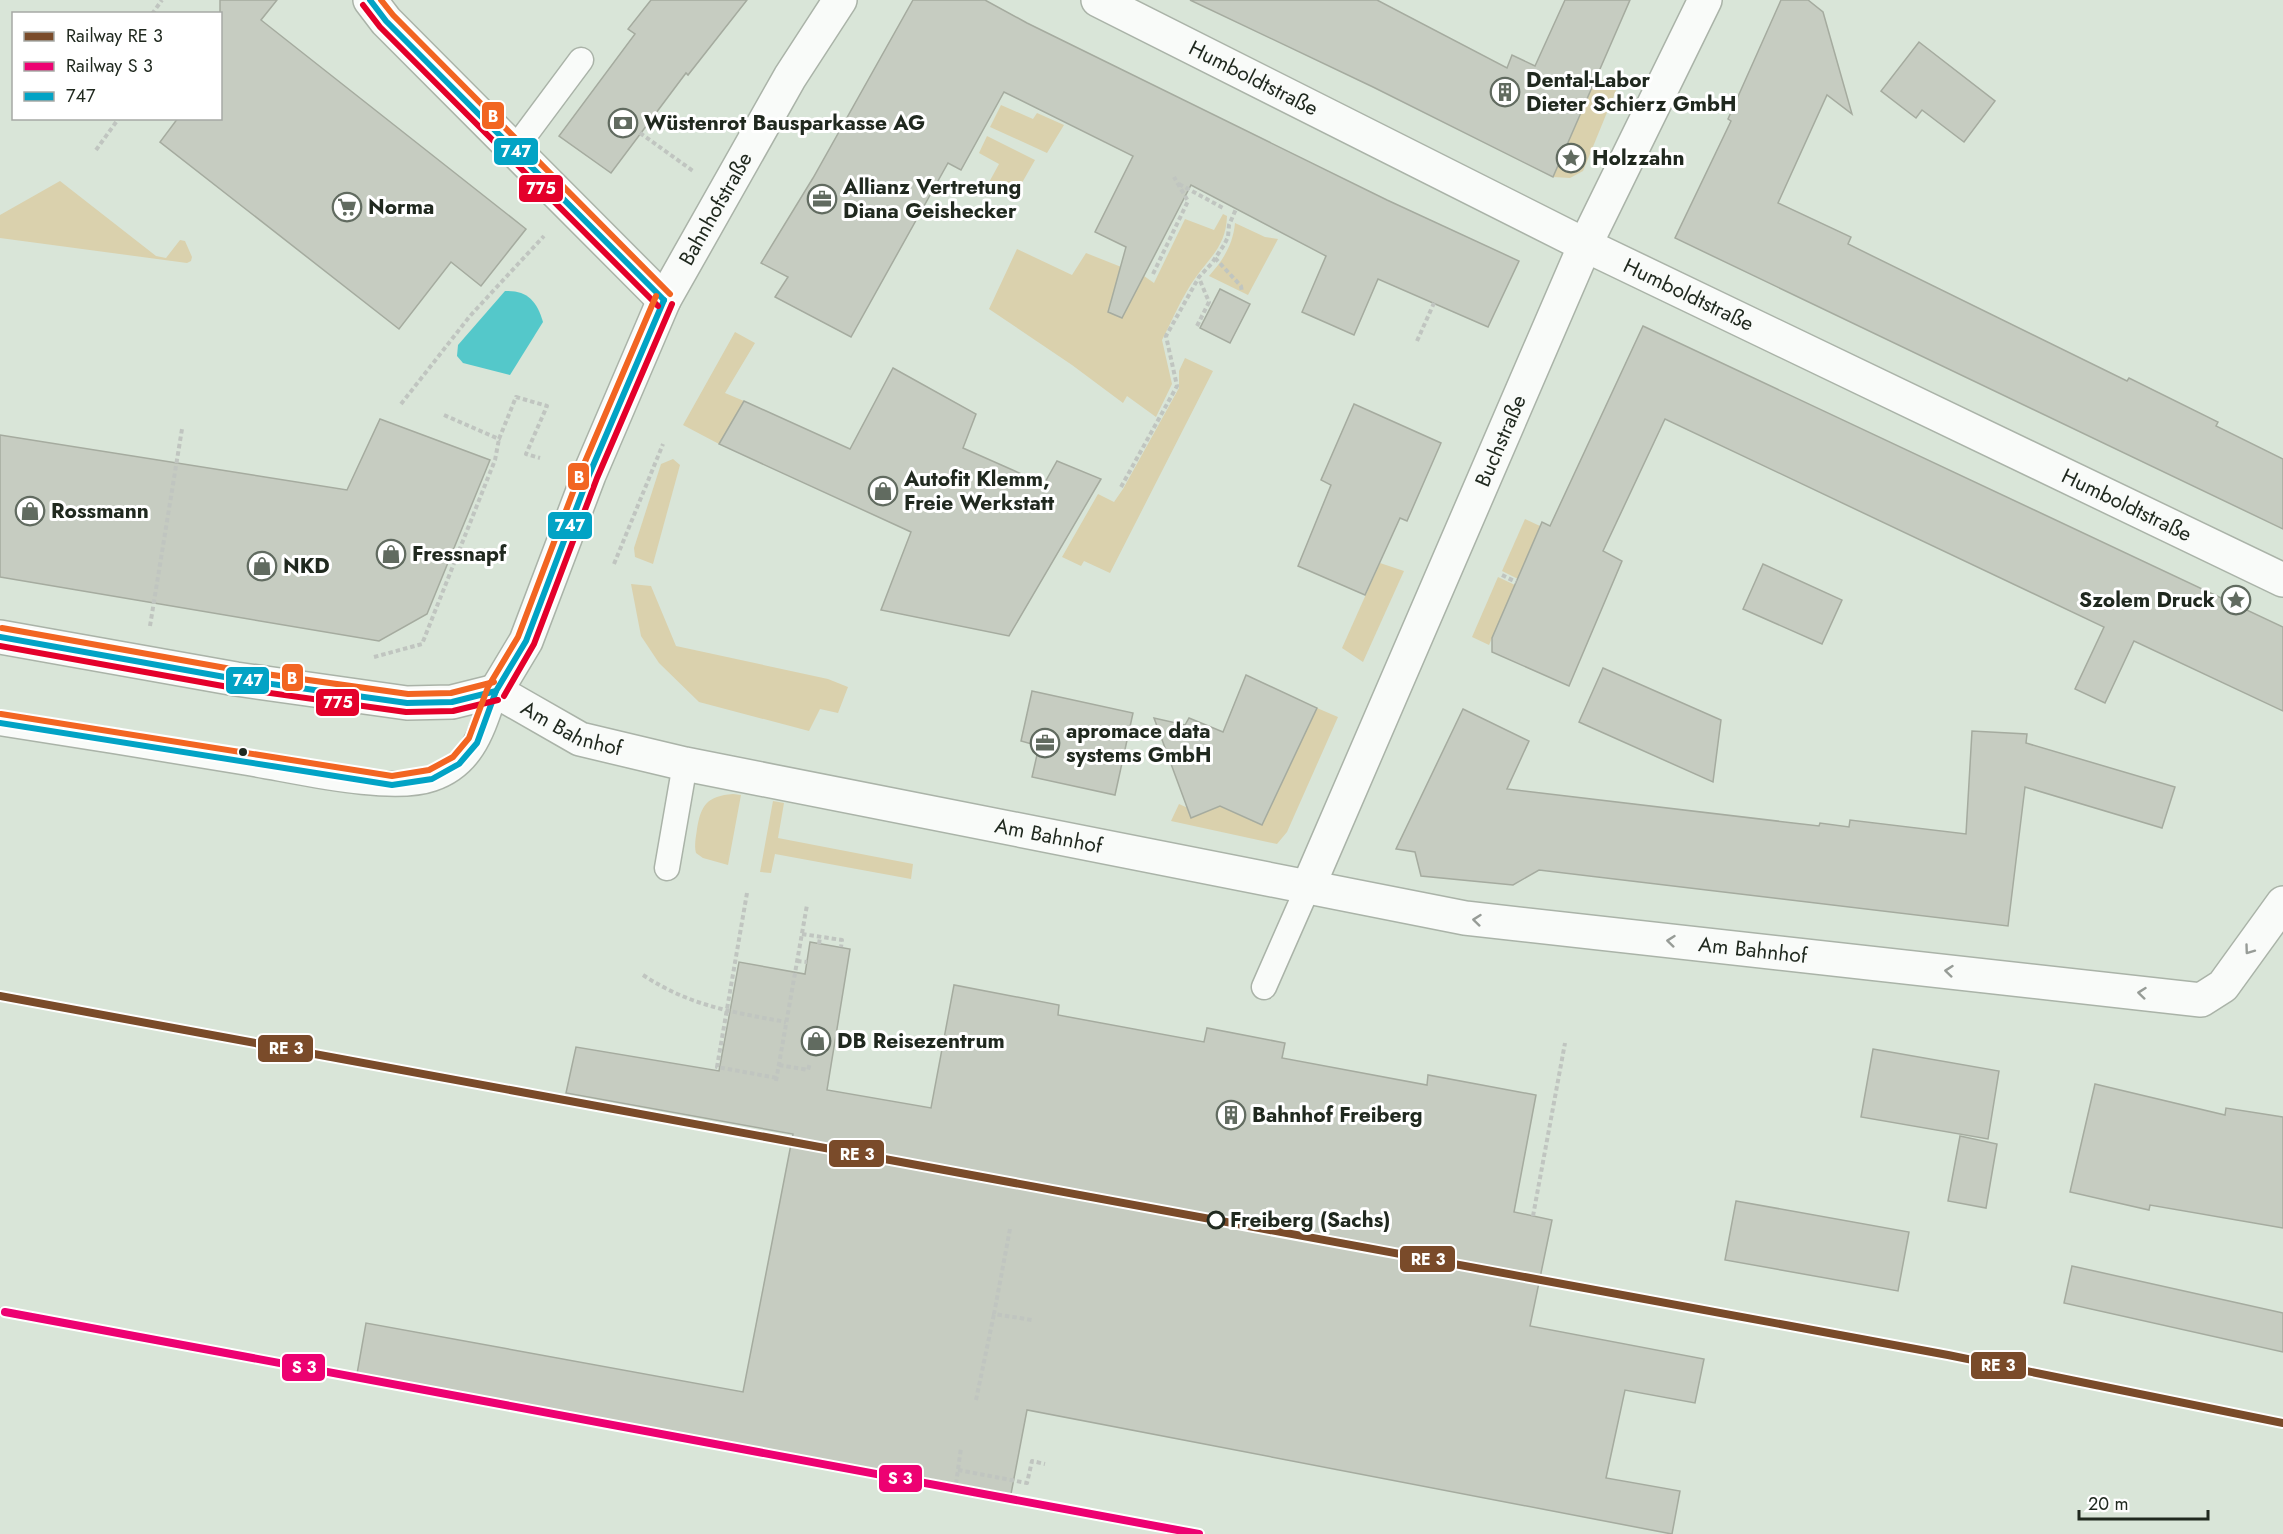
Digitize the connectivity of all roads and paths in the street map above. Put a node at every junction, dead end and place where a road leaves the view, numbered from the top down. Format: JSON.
{"nodes":[{"id":1,"x":370,"y":0,"type":"edge"},
{"id":2,"x":840,"y":0,"type":"edge"},
{"id":3,"x":1098,"y":0,"type":"edge"},
{"id":4,"x":1705,"y":0,"type":"edge"},
{"id":5,"x":581,"y":60,"type":"dead end"},
{"id":6,"x":118,"y":120,"type":"edge"},
{"id":7,"x":640,"y":133,"type":"dead end"},
{"id":8,"x":96,"y":150,"type":"dead end"},
{"id":9,"x":514,"y":150,"type":"junction"},
{"id":10,"x":677,"y":160,"type":"dead end"},
{"id":11,"x":1174,"y":177,"type":"dead end"},
{"id":12,"x":1179,"y":184,"type":"junction"},
{"id":13,"x":571,"y":207,"type":"junction"},
{"id":14,"x":1225,"y":209,"type":"dead end"},
{"id":15,"x":1236,"y":209,"type":"dead end"},
{"id":16,"x":1585,"y":245,"type":"junction"},
{"id":17,"x":1215,"y":258,"type":"junction"},
{"id":18,"x":1153,"y":274,"type":"dead end"},
{"id":19,"x":1199,"y":277,"type":"junction"},
{"id":20,"x":1242,"y":292,"type":"dead end"},
{"id":21,"x":664,"y":300,"type":"junction"},
{"id":22,"x":1434,"y":303,"type":"dead end"},
{"id":23,"x":1197,"y":326,"type":"dead end"},
{"id":24,"x":1417,"y":341,"type":"dead end"},
{"id":25,"x":401,"y":404,"type":"dead end"},
{"id":26,"x":444,"y":415,"type":"dead end"},
{"id":27,"x":182,"y":429,"type":"dead end"},
{"id":28,"x":499,"y":439,"type":"junction"},
{"id":29,"x":663,"y":444,"type":"dead end"},
{"id":30,"x":540,"y":458,"type":"dead end"},
{"id":31,"x":1121,"y":487,"type":"dead end"},
{"id":32,"x":614,"y":564,"type":"dead end"},
{"id":33,"x":1502,"y":575,"type":"dead end"},
{"id":34,"x":2283,"y":580,"type":"edge"},
{"id":35,"x":1516,"y":582,"type":"dead end"},
{"id":36,"x":0,"y":637,"type":"edge"},
{"id":37,"x":368,"y":659,"type":"dead end"},
{"id":38,"x":144,"y":662,"type":"junction"},
{"id":39,"x":496,"y":691,"type":"junction"},
{"id":40,"x":0,"y":723,"type":"edge"},
{"id":41,"x":685,"y":764,"type":"junction"},
{"id":42,"x":667,"y":868,"type":"dead end"},
{"id":43,"x":1308,"y":887,"type":"junction"},
{"id":44,"x":747,"y":893,"type":"dead end"},
{"id":45,"x":2283,"y":903,"type":"edge"},
{"id":46,"x":807,"y":905,"type":"dead end"},
{"id":47,"x":802,"y":933,"type":"junction"},
{"id":48,"x":820,"y":937,"type":"junction"},
{"id":49,"x":819,"y":944,"type":"dead end"},
{"id":50,"x":841,"y":947,"type":"dead end"},
{"id":51,"x":797,"y":961,"type":"junction"},
{"id":52,"x":807,"y":962,"type":"dead end"},
{"id":53,"x":643,"y":975,"type":"dead end"},
{"id":54,"x":1264,"y":987,"type":"dead end"},
{"id":55,"x":727,"y":1011,"type":"junction"},
{"id":56,"x":786,"y":1022,"type":"junction"},
{"id":57,"x":1565,"y":1043,"type":"dead end"},
{"id":58,"x":810,"y":1063,"type":"dead end"},
{"id":59,"x":778,"y":1065,"type":"junction"},
{"id":60,"x":1533,"y":1216,"type":"dead end"},
{"id":61,"x":1010,"y":1229,"type":"dead end"},
{"id":62,"x":994,"y":1314,"type":"junction"},
{"id":63,"x":1032,"y":1320,"type":"dead end"},
{"id":64,"x":976,"y":1400,"type":"dead end"},
{"id":65,"x":962,"y":1448,"type":"dead end"},
{"id":66,"x":1045,"y":1464,"type":"dead end"},
{"id":67,"x":958,"y":1470,"type":"junction"},
{"id":68,"x":956,"y":1484,"type":"dead end"}],
"edges":[{"from":1,"to":9,"type":"street"},
{"from":2,"to":21,"type":"street","name":"Bahnhofstraße"},
{"from":3,"to":16,"type":"street","name":"Humboldtstraße"},
{"from":4,"to":16,"type":"street","name":"Buchstraße"},
{"from":5,"to":9,"type":"lane"},
{"from":6,"to":8,"type":"path"},
{"from":7,"to":10,"type":"path"},
{"from":9,"to":13,"type":"street"},
{"from":11,"to":12,"type":"path"},
{"from":12,"to":14,"type":"path"},
{"from":12,"to":18,"type":"path"},
{"from":13,"to":21,"type":"street"},
{"from":13,"to":25,"type":"path"},
{"from":15,"to":17,"type":"path"},
{"from":16,"to":34,"type":"street","name":"Humboldtstraße"},
{"from":16,"to":43,"type":"street","name":"Buchstraße"},
{"from":17,"to":19,"type":"path"},
{"from":17,"to":20,"type":"path"},
{"from":19,"to":23,"type":"path"},
{"from":19,"to":31,"type":"path"},
{"from":21,"to":39,"type":"street","name":"Bahnhofstraße"},
{"from":22,"to":24,"type":"path"},
{"from":26,"to":28,"type":"path"},
{"from":27,"to":38,"type":"path"},
{"from":28,"to":30,"type":"path"},
{"from":28,"to":37,"type":"path"},
{"from":29,"to":32,"type":"path"},
{"from":33,"to":35,"type":"path"},
{"from":36,"to":38,"type":"street","name":"Am Bahnhof"},
{"from":38,"to":39,"type":"street","name":"Am Bahnhof"},
{"from":39,"to":40,"type":"lane"},
{"from":39,"to":41,"type":"street","name":"Am Bahnhof"},
{"from":41,"to":42,"type":"lane"},
{"from":41,"to":43,"type":"street","name":"Am Bahnhof"},
{"from":45,"to":43,"type":"street","name":"Am Bahnhof","one_way":true},
{"from":43,"to":54,"type":"lane"},
{"from":44,"to":55,"type":"path"},
{"from":46,"to":47,"type":"path"},
{"from":47,"to":48,"type":"path"},
{"from":47,"to":51,"type":"path"},
{"from":48,"to":49,"type":"path"},
{"from":48,"to":50,"type":"path"},
{"from":51,"to":52,"type":"path"},
{"from":51,"to":56,"type":"path"},
{"from":53,"to":55,"type":"path"},
{"from":55,"to":56,"type":"path"},
{"from":55,"to":59,"type":"path"},
{"from":56,"to":59,"type":"path"},
{"from":57,"to":60,"type":"path"},
{"from":58,"to":59,"type":"path"},
{"from":61,"to":62,"type":"path"},
{"from":62,"to":63,"type":"path"},
{"from":62,"to":64,"type":"path"},
{"from":65,"to":67,"type":"path"},
{"from":66,"to":67,"type":"path"},
{"from":67,"to":68,"type":"path"}]}
